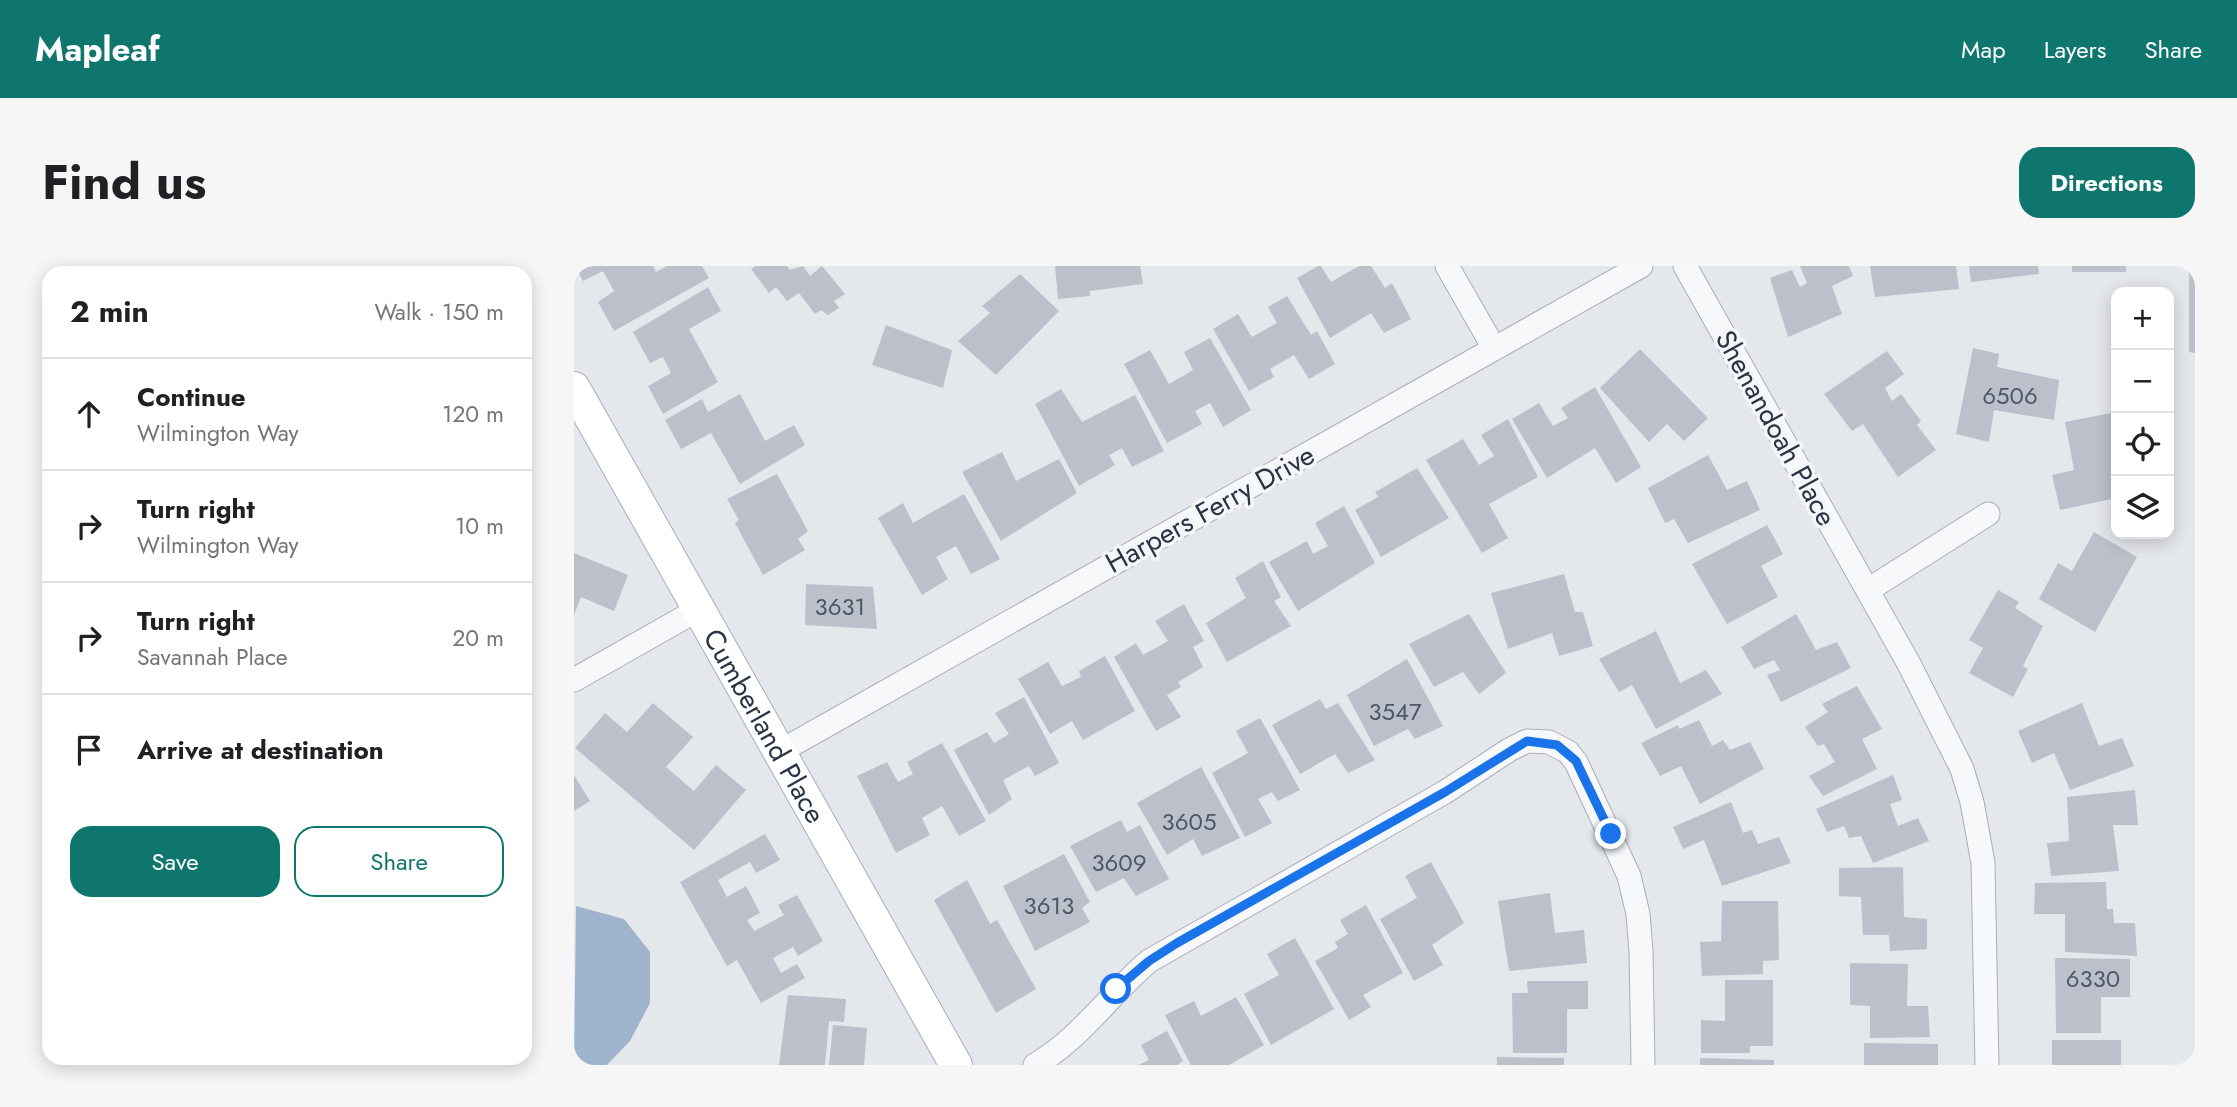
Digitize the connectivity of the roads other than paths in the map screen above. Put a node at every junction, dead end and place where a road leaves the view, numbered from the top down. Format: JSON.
{"nodes":[{"id":1,"x":1447,"y":266,"type":"edge"},
{"id":2,"x":1641,"y":266,"type":"edge"},
{"id":3,"x":1685,"y":266,"type":"edge"},
{"id":4,"x":1494,"y":348,"type":"junction"},
{"id":5,"x":574,"y":388,"type":"edge"},
{"id":6,"x":1988,"y":514,"type":"dead end"},
{"id":7,"x":1868,"y":590,"type":"junction"},
{"id":8,"x":699,"y":609,"type":"junction"},
{"id":9,"x":574,"y":680,"type":"edge"},
{"id":10,"x":779,"y":752,"type":"junction"},
{"id":11,"x":956,"y":1065,"type":"edge"},
{"id":12,"x":1035,"y":1065,"type":"edge"},
{"id":13,"x":1643,"y":1065,"type":"edge"},
{"id":14,"x":1987,"y":1065,"type":"edge"}],
"edges":[{"from":1,"to":4,"type":"street"},
{"from":2,"to":4,"type":"street","name":"Harpers Ferry Drive"},
{"from":3,"to":7,"type":"street","name":"Shenandoah Place"},
{"from":4,"to":10,"type":"street","name":"Harpers Ferry Drive"},
{"from":5,"to":8,"type":"street","name":"Cumberland Place"},
{"from":6,"to":7,"type":"street"},
{"from":7,"to":14,"type":"street","name":"Shenandoah Place"},
{"from":8,"to":9,"type":"street"},
{"from":8,"to":10,"type":"street","name":"Cumberland Place"},
{"from":10,"to":11,"type":"street","name":"Cumberland Place"},
{"from":12,"to":13,"type":"street"}]}
